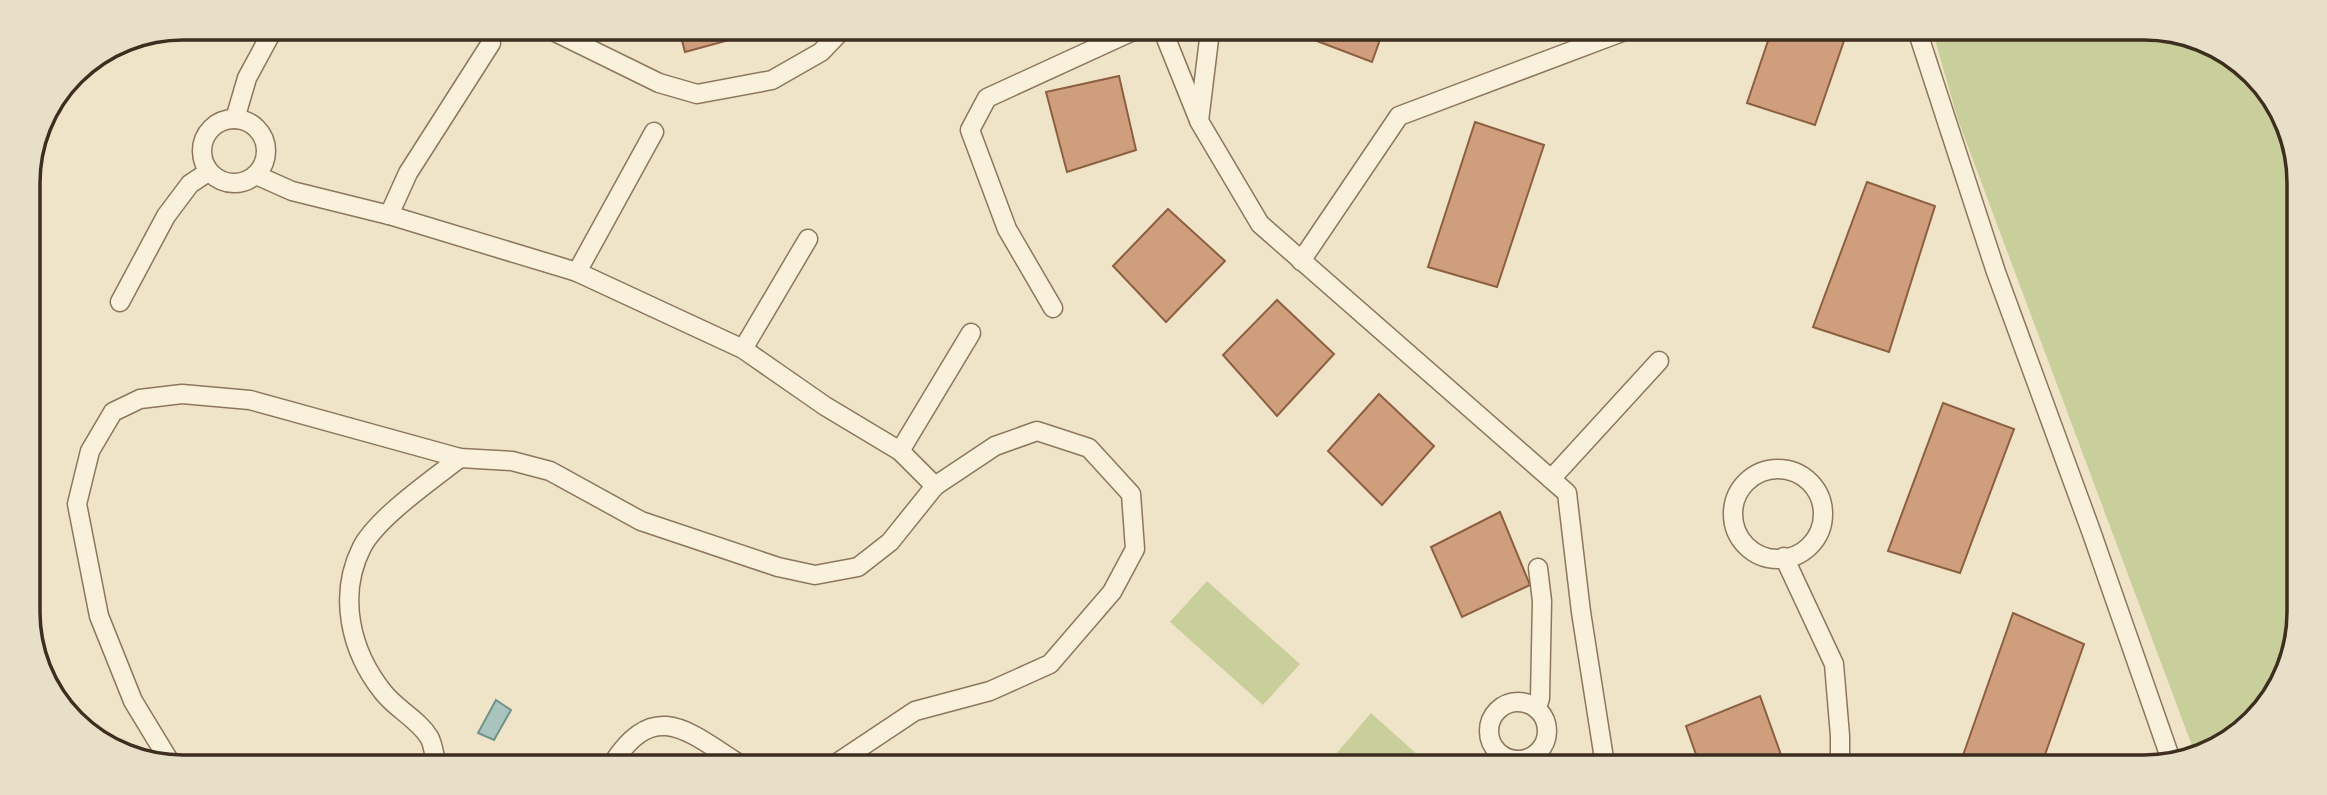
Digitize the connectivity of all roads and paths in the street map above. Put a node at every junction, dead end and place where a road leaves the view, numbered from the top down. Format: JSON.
{"nodes":[{"id":1,"x":1167,"y":40,"type":"edge"},
{"id":2,"x":1209,"y":40,"type":"edge"},
{"id":3,"x":1600,"y":40,"type":"edge"},
{"id":4,"x":1920,"y":40,"type":"edge"},
{"id":5,"x":267,"y":41,"type":"edge"},
{"id":6,"x":573,"y":41,"type":"edge"},
{"id":7,"x":832,"y":41,"type":"edge"},
{"id":8,"x":1112,"y":41,"type":"edge"},
{"id":9,"x":491,"y":43,"type":"dead end"},
{"id":10,"x":235,"y":119,"type":"junction"},
{"id":11,"x":1199,"y":121,"type":"junction"},
{"id":12,"x":654,"y":132,"type":"dead end"},
{"id":13,"x":208,"y":172,"type":"junction"},
{"id":14,"x":256,"y":174,"type":"junction"},
{"id":15,"x":389,"y":215,"type":"junction"},
{"id":16,"x":808,"y":239,"type":"dead end"},
{"id":17,"x":1301,"y":261,"type":"junction"},
{"id":18,"x":577,"y":272,"type":"junction"},
{"id":19,"x":120,"y":302,"type":"dead end"},
{"id":20,"x":1053,"y":308,"type":"dead end"},
{"id":21,"x":971,"y":334,"type":"dead end"},
{"id":22,"x":743,"y":349,"type":"junction"},
{"id":23,"x":1659,"y":361,"type":"dead end"},
{"id":24,"x":900,"y":451,"type":"junction"},
{"id":25,"x":460,"y":458,"type":"junction"},
{"id":26,"x":1551,"y":479,"type":"junction"},
{"id":27,"x":936,"y":486,"type":"junction"},
{"id":28,"x":1784,"y":556,"type":"junction"},
{"id":29,"x":1538,"y":568,"type":"dead end"},
{"id":30,"x":1537,"y":709,"type":"junction"},
{"id":31,"x":2168,"y":752,"type":"edge"},
{"id":32,"x":165,"y":754,"type":"edge"},
{"id":33,"x":1501,"y":754,"type":"edge"},
{"id":34,"x":1536,"y":754,"type":"edge"},
{"id":35,"x":1603,"y":754,"type":"edge"},
{"id":36,"x":1840,"y":754,"type":"edge"},
{"id":37,"x":434,"y":755,"type":"edge"},
{"id":38,"x":618,"y":755,"type":"edge"},
{"id":39,"x":725,"y":755,"type":"edge"},
{"id":40,"x":850,"y":755,"type":"edge"}],
"edges":[{"from":1,"to":11,"type":"lane"},
{"from":2,"to":11,"type":"lane"},
{"from":3,"to":17,"type":"lane"},
{"from":4,"to":31,"type":"lane"},
{"from":5,"to":10,"type":"lane"},
{"from":6,"to":7,"type":"lane"},
{"from":8,"to":20,"type":"lane"},
{"from":9,"to":15,"type":"lane"},
{"from":10,"to":13,"type":"lane"},
{"from":10,"to":14,"type":"lane"},
{"from":11,"to":17,"type":"lane"},
{"from":12,"to":18,"type":"lane"},
{"from":13,"to":14,"type":"lane"},
{"from":13,"to":19,"type":"lane"},
{"from":14,"to":15,"type":"lane"},
{"from":15,"to":18,"type":"lane"},
{"from":16,"to":22,"type":"lane"},
{"from":17,"to":26,"type":"lane"},
{"from":18,"to":22,"type":"lane"},
{"from":21,"to":24,"type":"lane"},
{"from":22,"to":24,"type":"lane"},
{"from":23,"to":26,"type":"lane"},
{"from":24,"to":27,"type":"lane"},
{"from":25,"to":27,"type":"lane"},
{"from":25,"to":32,"type":"lane"},
{"from":25,"to":37,"type":"lane"},
{"from":26,"to":35,"type":"lane"},
{"from":27,"to":40,"type":"lane"},
{"from":28,"to":28,"type":"lane"},
{"from":28,"to":36,"type":"lane"},
{"from":29,"to":30,"type":"lane"},
{"from":30,"to":33,"type":"lane"},
{"from":30,"to":34,"type":"lane"},
{"from":38,"to":39,"type":"lane"}]}
